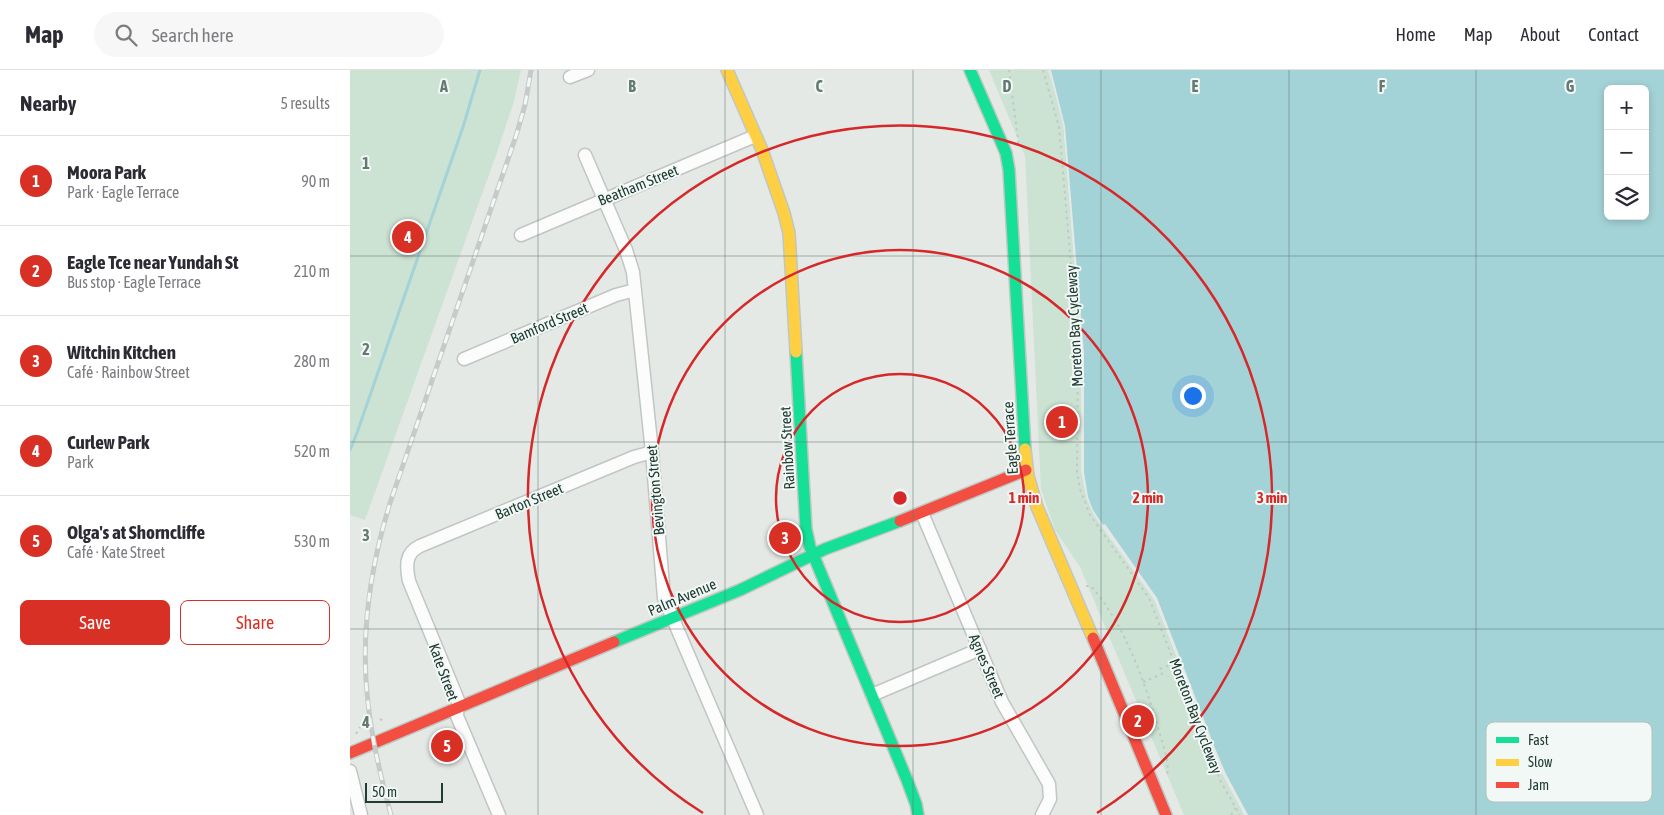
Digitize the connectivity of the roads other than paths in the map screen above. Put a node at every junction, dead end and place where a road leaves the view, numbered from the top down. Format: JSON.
{"nodes":[{"id":1,"x":588,"y":70,"type":"edge"},
{"id":2,"x":728,"y":70,"type":"edge"},
{"id":3,"x":970,"y":70,"type":"edge"},
{"id":4,"x":570,"y":77,"type":"dead end"},
{"id":5,"x":755,"y":136,"type":"junction"},
{"id":6,"x":585,"y":155,"type":"dead end"},
{"id":7,"x":605,"y":199,"type":"junction"},
{"id":8,"x":521,"y":235,"type":"dead end"},
{"id":9,"x":635,"y":290,"type":"junction"},
{"id":10,"x":464,"y":359,"type":"dead end"},
{"id":11,"x":652,"y":452,"type":"junction"},
{"id":12,"x":1026,"y":470,"type":"junction"},
{"id":13,"x":922,"y":513,"type":"junction"},
{"id":14,"x":813,"y":554,"type":"junction"},
{"id":15,"x":409,"y":555,"type":"joint"},
{"id":16,"x":673,"y":617,"type":"junction"},
{"id":17,"x":980,"y":649,"type":"junction"},
{"id":18,"x":872,"y":695,"type":"junction"},
{"id":19,"x":457,"y":708,"type":"junction"},
{"id":20,"x":350,"y":753,"type":"edge"},
{"id":21,"x":350,"y":771,"type":"edge"},
{"id":22,"x":361,"y":815,"type":"edge"},
{"id":23,"x":499,"y":815,"type":"edge"},
{"id":24,"x":757,"y":815,"type":"edge"},
{"id":25,"x":919,"y":815,"type":"edge"},
{"id":26,"x":1042,"y":815,"type":"edge"},
{"id":27,"x":1166,"y":815,"type":"edge"}],
"edges":[{"from":1,"to":4,"type":"street"},
{"from":2,"to":5,"type":"street","name":"Rainbow Street"},
{"from":3,"to":12,"type":"street","name":"Eagle Terrace"},
{"from":5,"to":7,"type":"street","name":"Beatham Street"},
{"from":5,"to":14,"type":"street","name":"Rainbow Street"},
{"from":6,"to":7,"type":"street","name":"Bevington Street"},
{"from":7,"to":8,"type":"street","name":"Beatham Street"},
{"from":7,"to":9,"type":"street","name":"Bevington Street"},
{"from":9,"to":10,"type":"street","name":"Bamford Street"},
{"from":9,"to":11,"type":"street","name":"Bevington Street"},
{"from":11,"to":15,"type":"street","name":"Barton Street"},
{"from":11,"to":16,"type":"street","name":"Bevington Street"},
{"from":12,"to":13,"type":"street","name":"Palm Avenue"},
{"from":12,"to":27,"type":"street","name":"Eagle Terrace"},
{"from":13,"to":14,"type":"street","name":"Palm Avenue"},
{"from":13,"to":17,"type":"street","name":"Agnes Street"},
{"from":14,"to":16,"type":"street","name":"Palm Avenue"},
{"from":14,"to":18,"type":"street","name":"Rainbow Street"},
{"from":15,"to":19,"type":"street","name":"Kate Street"},
{"from":16,"to":19,"type":"street","name":"Palm Avenue"},
{"from":16,"to":24,"type":"street","name":"Bevington Street"},
{"from":17,"to":18,"type":"street"},
{"from":17,"to":26,"type":"street","name":"Agnes Street"},
{"from":18,"to":25,"type":"street","name":"Rainbow Street"},
{"from":19,"to":20,"type":"street","name":"Palm Avenue"},
{"from":19,"to":23,"type":"street","name":"Kate Street"},
{"from":21,"to":22,"type":"street"}]}
